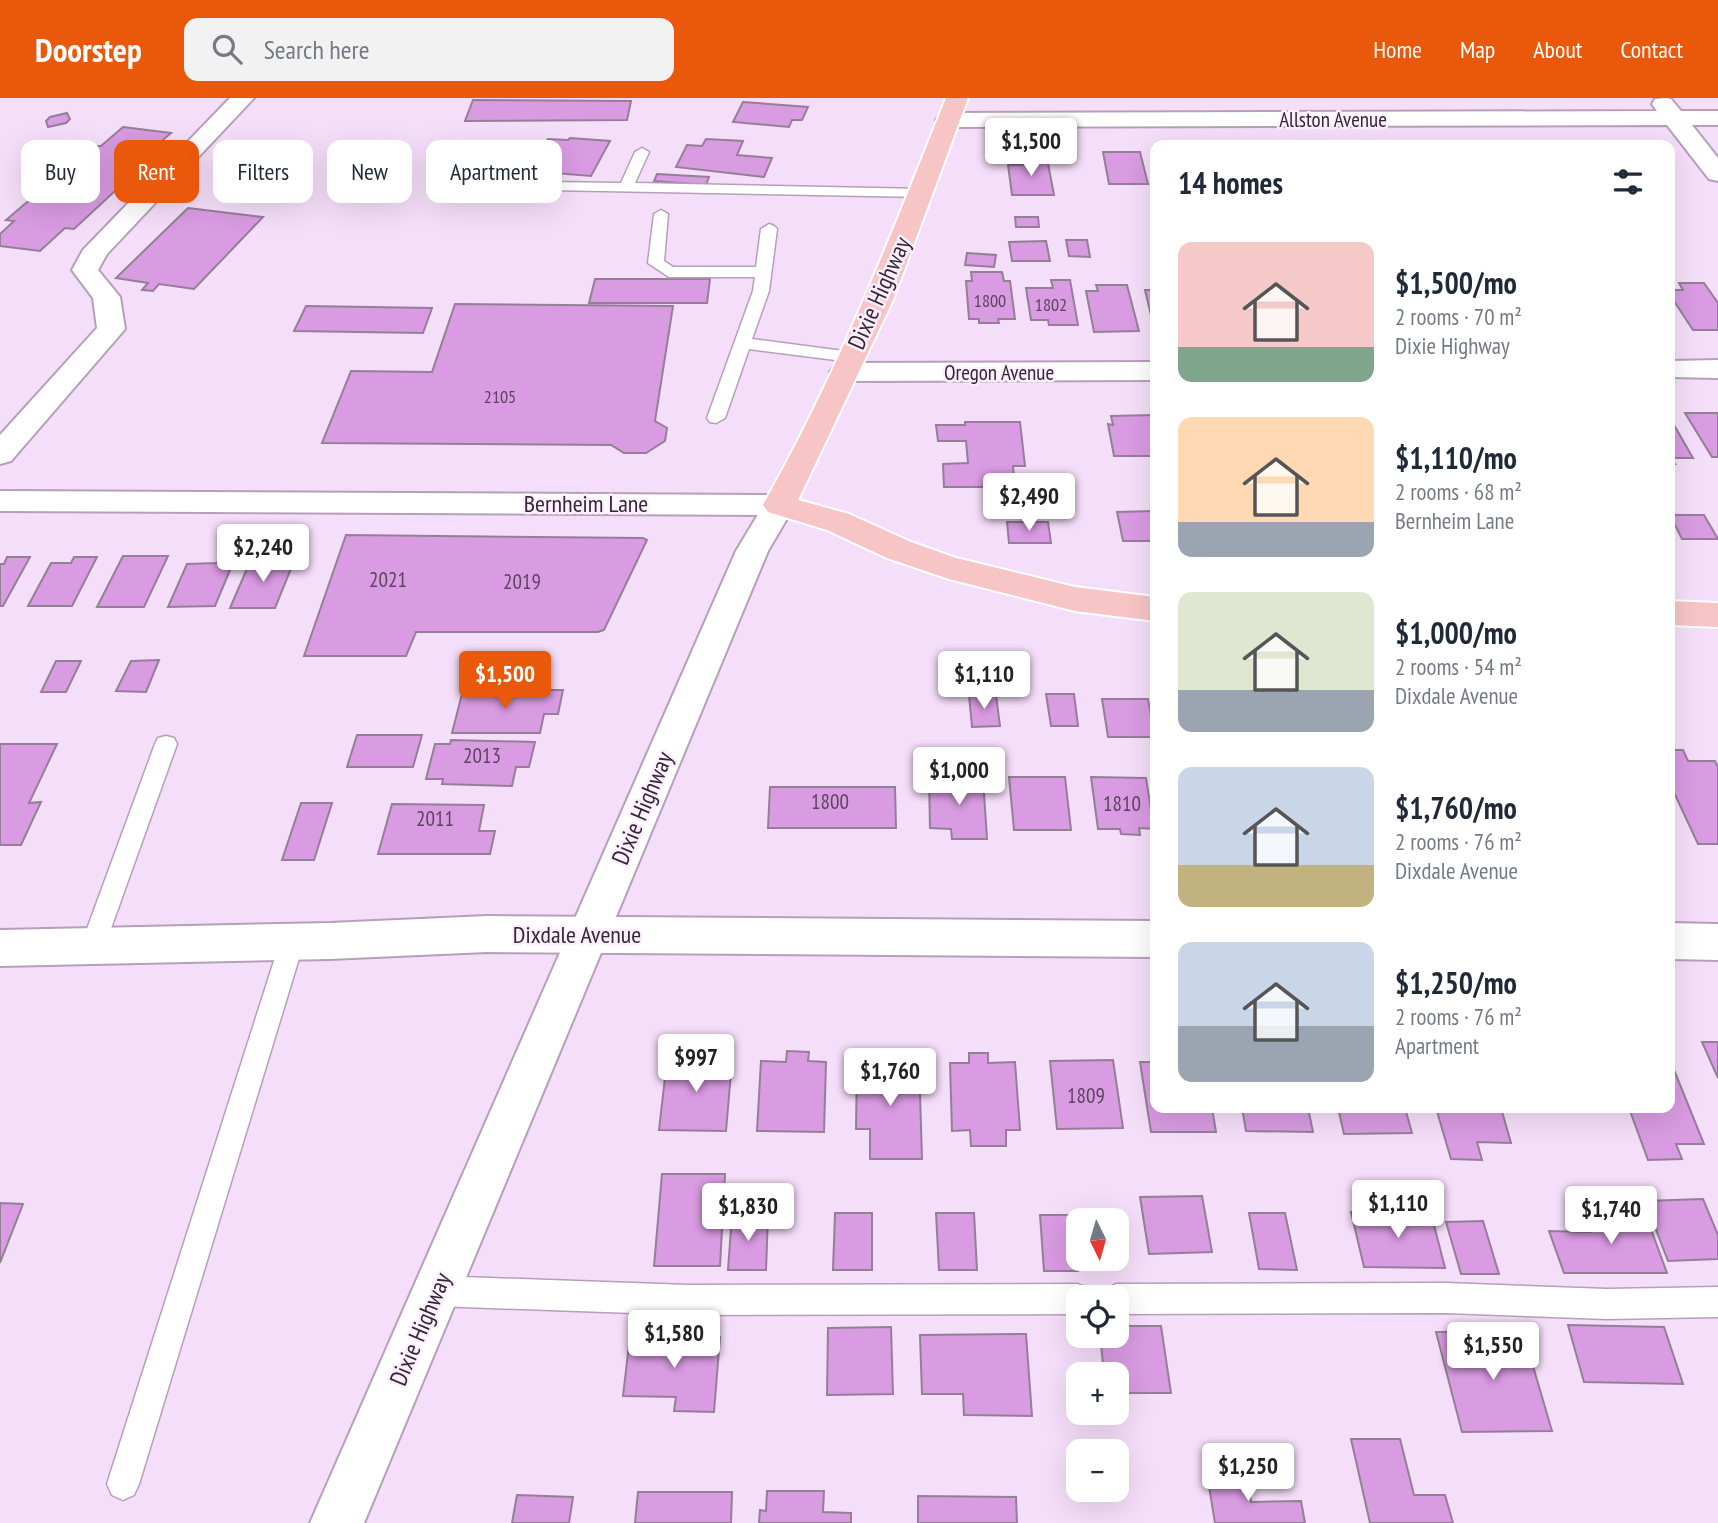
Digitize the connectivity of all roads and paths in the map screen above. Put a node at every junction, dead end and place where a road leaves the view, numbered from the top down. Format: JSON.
{"nodes":[{"id":1,"x":243,"y":98,"type":"edge"},
{"id":2,"x":1658,"y":98,"type":"edge"},
{"id":3,"x":952,"y":109,"type":"edge"},
{"id":4,"x":1674,"y":118,"type":"junction"},
{"id":5,"x":1718,"y":118,"type":"edge"},
{"id":6,"x":642,"y":152,"type":"dead end"},
{"id":7,"x":1718,"y":174,"type":"edge"},
{"id":8,"x":562,"y":187,"type":"edge"},
{"id":9,"x":626,"y":188,"type":"junction"},
{"id":10,"x":923,"y":193,"type":"junction"},
{"id":11,"x":661,"y":214,"type":"dead end"},
{"id":12,"x":769,"y":229,"type":"dead end"},
{"id":13,"x":764,"y":272,"type":"junction"},
{"id":14,"x":743,"y":343,"type":"junction"},
{"id":15,"x":847,"y":365,"type":"junction"},
{"id":16,"x":1675,"y":369,"type":"edge"},
{"id":17,"x":1718,"y":369,"type":"edge"},
{"id":18,"x":1150,"y":371,"type":"edge"},
{"id":19,"x":716,"y":418,"type":"dead end"},
{"id":20,"x":0,"y":454,"type":"edge"},
{"id":21,"x":0,"y":501,"type":"edge"},
{"id":22,"x":779,"y":505,"type":"junction"},
{"id":23,"x":1150,"y":608,"type":"edge"},
{"id":24,"x":1675,"y":613,"type":"edge"},
{"id":25,"x":1718,"y":615,"type":"edge"},
{"id":26,"x":166,"y":744,"type":"dead end"},
{"id":27,"x":588,"y":934,"type":"junction"},
{"id":28,"x":1150,"y":939,"type":"edge"},
{"id":29,"x":1675,"y":941,"type":"edge"},
{"id":30,"x":292,"y":942,"type":"junction"},
{"id":31,"x":1718,"y":942,"type":"edge"},
{"id":32,"x":0,"y":948,"type":"edge"},
{"id":33,"x":92,"y":948,"type":"junction"},
{"id":34,"x":436,"y":1292,"type":"junction"},
{"id":35,"x":1066,"y":1299,"type":"edge"},
{"id":36,"x":1129,"y":1299,"type":"edge"},
{"id":37,"x":1718,"y":1302,"type":"edge"},
{"id":38,"x":122,"y":1484,"type":"dead end"},
{"id":39,"x":337,"y":1523,"type":"edge"}],
"edges":[{"from":1,"to":20,"type":"street"},
{"from":2,"to":4,"type":"street"},
{"from":3,"to":4,"type":"street","name":"Allston Avenue"},
{"from":3,"to":10,"type":"main road","name":"Dixie Highway"},
{"from":4,"to":5,"type":"street","name":"Allston Avenue"},
{"from":4,"to":7,"type":"street"},
{"from":6,"to":9,"type":"lane"},
{"from":8,"to":9,"type":"lane"},
{"from":9,"to":10,"type":"lane"},
{"from":10,"to":15,"type":"main road","name":"Dixie Highway"},
{"from":11,"to":13,"type":"lane"},
{"from":12,"to":13,"type":"lane"},
{"from":13,"to":14,"type":"lane"},
{"from":14,"to":15,"type":"lane"},
{"from":14,"to":19,"type":"lane"},
{"from":15,"to":18,"type":"street","name":"Oregon Avenue"},
{"from":15,"to":22,"type":"main road","name":"Dixie Highway"},
{"from":16,"to":17,"type":"street"},
{"from":21,"to":22,"type":"street","name":"Bernheim Lane"},
{"from":22,"to":23,"type":"main road","name":"Bernheim Lane"},
{"from":22,"to":27,"type":"street","name":"Dixie Highway"},
{"from":24,"to":25,"type":"main road"},
{"from":26,"to":33,"type":"lane"},
{"from":27,"to":28,"type":"street","name":"Dixdale Avenue"},
{"from":27,"to":30,"type":"street","name":"Dixdale Avenue"},
{"from":27,"to":34,"type":"street","name":"Dixie Highway"},
{"from":29,"to":31,"type":"street"},
{"from":30,"to":33,"type":"street","name":"Dixdale Avenue"},
{"from":30,"to":38,"type":"lane"},
{"from":32,"to":33,"type":"street","name":"Dixdale Avenue"},
{"from":34,"to":35,"type":"lane"},
{"from":34,"to":39,"type":"street","name":"Dixie Highway"},
{"from":36,"to":37,"type":"lane"}]}
